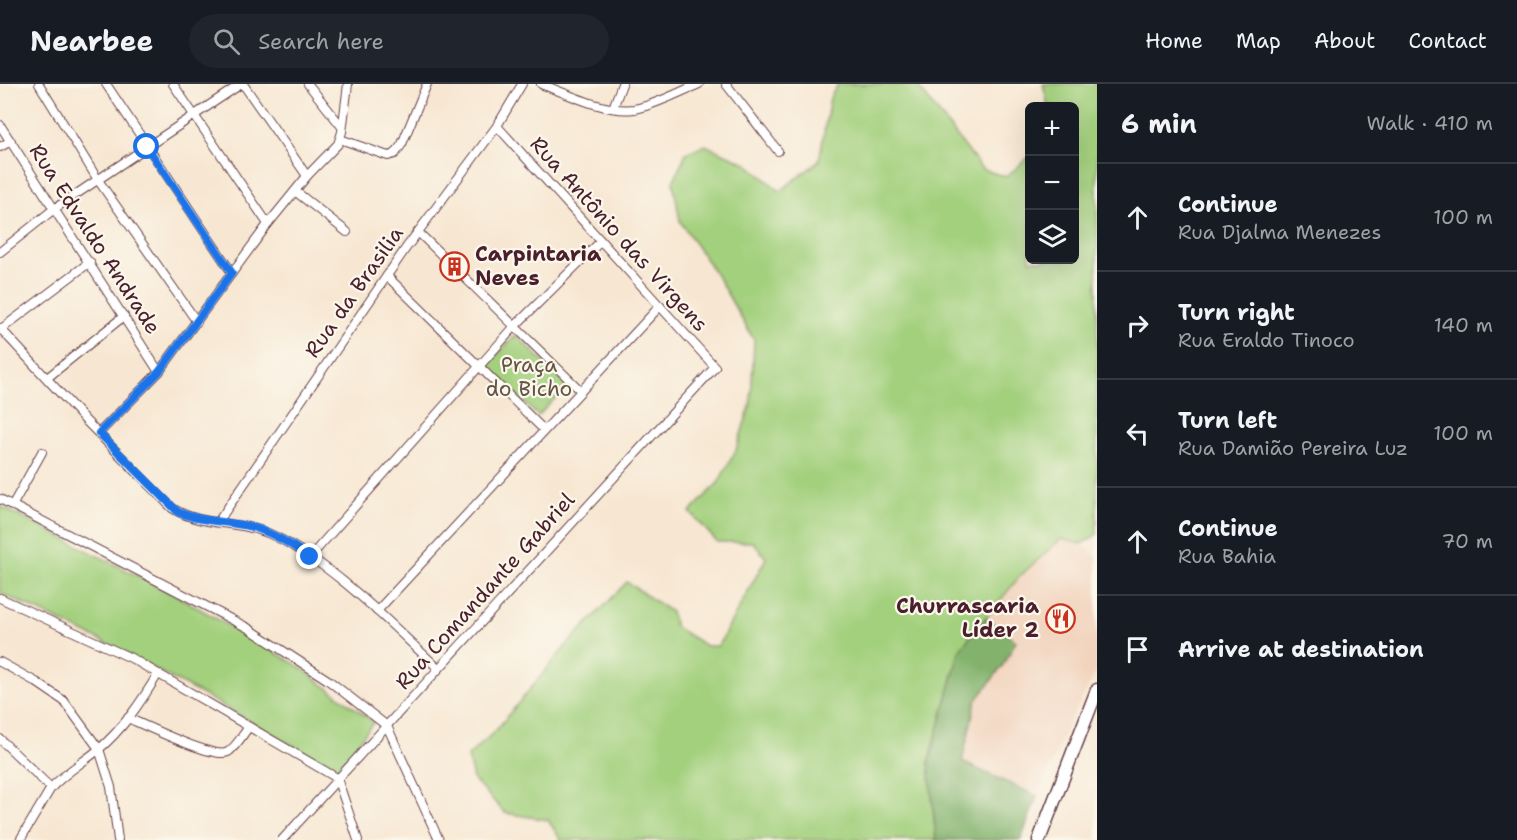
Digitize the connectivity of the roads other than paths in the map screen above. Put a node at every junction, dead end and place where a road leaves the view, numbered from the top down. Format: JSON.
{"nodes":[{"id":1,"x":39,"y":84,"type":"edge"},
{"id":2,"x":106,"y":84,"type":"edge"},
{"id":3,"x":173,"y":84,"type":"edge"},
{"id":4,"x":242,"y":84,"type":"edge"},
{"id":5,"x":308,"y":84,"type":"edge"},
{"id":6,"x":348,"y":84,"type":"edge"},
{"id":7,"x":427,"y":84,"type":"edge"},
{"id":8,"x":522,"y":84,"type":"edge"},
{"id":9,"x":541,"y":84,"type":"edge"},
{"id":10,"x":622,"y":84,"type":"edge"},
{"id":11,"x":699,"y":84,"type":"edge"},
{"id":12,"x":726,"y":84,"type":"edge"},
{"id":13,"x":613,"y":108,"type":"junction"},
{"id":14,"x":194,"y":116,"type":"junction"},
{"id":15,"x":0,"y":125,"type":"edge"},
{"id":16,"x":497,"y":126,"type":"junction"},
{"id":17,"x":342,"y":127,"type":"junction"},
{"id":18,"x":340,"y":139,"type":"junction"},
{"id":19,"x":11,"y":141,"type":"junction"},
{"id":20,"x":0,"y":147,"type":"edge"},
{"id":21,"x":147,"y":147,"type":"junction"},
{"id":22,"x":778,"y":151,"type":"dead end"},
{"id":23,"x":308,"y":176,"type":"junction"},
{"id":24,"x":98,"y":180,"type":"junction"},
{"id":25,"x":295,"y":191,"type":"junction"},
{"id":26,"x":54,"y":209,"type":"junction"},
{"id":27,"x":268,"y":224,"type":"junction"},
{"id":28,"x":347,"y":232,"type":"dead end"},
{"id":29,"x":418,"y":232,"type":"junction"},
{"id":30,"x":601,"y":241,"type":"junction"},
{"id":31,"x":0,"y":252,"type":"edge"},
{"id":32,"x":90,"y":262,"type":"junction"},
{"id":33,"x":232,"y":273,"type":"junction"},
{"id":34,"x":387,"y":276,"type":"junction"},
{"id":35,"x":660,"y":306,"type":"junction"},
{"id":36,"x":124,"y":316,"type":"junction"},
{"id":37,"x":197,"y":322,"type":"junction"},
{"id":38,"x":515,"y":326,"type":"junction"},
{"id":39,"x":0,"y":329,"type":"edge"},
{"id":40,"x":479,"y":366,"type":"junction"},
{"id":41,"x":715,"y":367,"type":"joint"},
{"id":42,"x":159,"y":372,"type":"junction"},
{"id":43,"x":48,"y":378,"type":"junction"},
{"id":44,"x":581,"y":390,"type":"junction"},
{"id":45,"x":544,"y":430,"type":"junction"},
{"id":46,"x":99,"y":433,"type":"junction"},
{"id":47,"x":42,"y":452,"type":"dead end"},
{"id":48,"x":0,"y":499,"type":"edge"},
{"id":49,"x":12,"y":506,"type":"junction"},
{"id":50,"x":218,"y":522,"type":"junction"},
{"id":51,"x":310,"y":557,"type":"junction"},
{"id":52,"x":0,"y":598,"type":"edge"},
{"id":53,"x":376,"y":611,"type":"junction"},
{"id":54,"x":0,"y":662,"type":"edge"},
{"id":55,"x":438,"y":668,"type":"junction"},
{"id":56,"x":158,"y":674,"type":"junction"},
{"id":57,"x":1097,"y":690,"type":"edge"},
{"id":58,"x":128,"y":718,"type":"junction"},
{"id":59,"x":387,"y":726,"type":"junction"},
{"id":60,"x":249,"y":727,"type":"junction"},
{"id":61,"x":0,"y":739,"type":"edge"},
{"id":62,"x":99,"y":749,"type":"junction"},
{"id":63,"x":337,"y":778,"type":"junction"},
{"id":64,"x":51,"y":788,"type":"junction"},
{"id":65,"x":20,"y":840,"type":"edge"},
{"id":66,"x":118,"y":840,"type":"edge"},
{"id":67,"x":282,"y":840,"type":"edge"},
{"id":68,"x":357,"y":840,"type":"edge"},
{"id":69,"x":439,"y":840,"type":"edge"},
{"id":70,"x":1039,"y":840,"type":"edge"}],
"edges":[{"from":1,"to":24,"type":"street"},
{"from":2,"to":21,"type":"street"},
{"from":3,"to":14,"type":"street"},
{"from":4,"to":14,"type":"street"},
{"from":4,"to":23,"type":"street"},
{"from":5,"to":17,"type":"street"},
{"from":6,"to":17,"type":"street"},
{"from":7,"to":18,"type":"street"},
{"from":8,"to":16,"type":"street","name":"Rua da Brasilia"},
{"from":9,"to":13,"type":"street"},
{"from":10,"to":13,"type":"street"},
{"from":11,"to":13,"type":"street"},
{"from":12,"to":22,"type":"street"},
{"from":14,"to":21,"type":"street"},
{"from":14,"to":27,"type":"street"},
{"from":15,"to":19,"type":"street","name":"Rua Edvaldo Andrade"},
{"from":16,"to":29,"type":"street","name":"Rua da Brasilia"},
{"from":16,"to":30,"type":"street","name":"Rua Antônio das Virgens"},
{"from":17,"to":18,"type":"street"},
{"from":18,"to":23,"type":"street"},
{"from":19,"to":20,"type":"street"},
{"from":19,"to":26,"type":"street","name":"Rua Edvaldo Andrade"},
{"from":21,"to":24,"type":"street"},
{"from":21,"to":33,"type":"street"},
{"from":23,"to":25,"type":"street"},
{"from":24,"to":26,"type":"street"},
{"from":24,"to":37,"type":"street"},
{"from":25,"to":27,"type":"street"},
{"from":25,"to":28,"type":"street"},
{"from":26,"to":31,"type":"street"},
{"from":26,"to":32,"type":"street","name":"Rua Edvaldo Andrade"},
{"from":27,"to":33,"type":"street"},
{"from":29,"to":34,"type":"street","name":"Rua da Brasilia"},
{"from":29,"to":38,"type":"street"},
{"from":30,"to":35,"type":"street","name":"Rua Antônio das Virgens"},
{"from":30,"to":38,"type":"street"},
{"from":32,"to":36,"type":"street","name":"Rua Edvaldo Andrade"},
{"from":32,"to":39,"type":"street"},
{"from":33,"to":37,"type":"street"},
{"from":34,"to":40,"type":"street"},
{"from":34,"to":50,"type":"street","name":"Rua da Brasilia"},
{"from":35,"to":41,"type":"street","name":"Rua Antônio das Virgens"},
{"from":35,"to":44,"type":"street"},
{"from":36,"to":42,"type":"street","name":"Rua Edvaldo Andrade"},
{"from":36,"to":43,"type":"street"},
{"from":37,"to":42,"type":"street"},
{"from":38,"to":40,"type":"street"},
{"from":38,"to":44,"type":"street"},
{"from":39,"to":43,"type":"street"},
{"from":40,"to":45,"type":"street"},
{"from":40,"to":51,"type":"street"},
{"from":41,"to":55,"type":"street","name":"Rua Comandante Gabriel"},
{"from":42,"to":46,"type":"street"},
{"from":43,"to":46,"type":"street"},
{"from":44,"to":45,"type":"street"},
{"from":45,"to":53,"type":"street"},
{"from":46,"to":50,"type":"street"},
{"from":47,"to":49,"type":"street"},
{"from":48,"to":49,"type":"street"},
{"from":49,"to":59,"type":"street"},
{"from":50,"to":51,"type":"street"},
{"from":51,"to":53,"type":"street"},
{"from":52,"to":56,"type":"street"},
{"from":53,"to":55,"type":"street"},
{"from":54,"to":62,"type":"street"},
{"from":55,"to":59,"type":"street","name":"Rua Comandante Gabriel"},
{"from":56,"to":58,"type":"street"},
{"from":56,"to":60,"type":"street"},
{"from":57,"to":70,"type":"main road"},
{"from":58,"to":60,"type":"street"},
{"from":58,"to":62,"type":"street"},
{"from":59,"to":63,"type":"street","name":"Rua Comandante Gabriel"},
{"from":59,"to":69,"type":"street"},
{"from":60,"to":63,"type":"street"},
{"from":61,"to":64,"type":"street"},
{"from":62,"to":64,"type":"street"},
{"from":62,"to":66,"type":"street"},
{"from":63,"to":67,"type":"street","name":"Rua Comandante Gabriel"},
{"from":63,"to":68,"type":"street"},
{"from":64,"to":65,"type":"street"}]}
